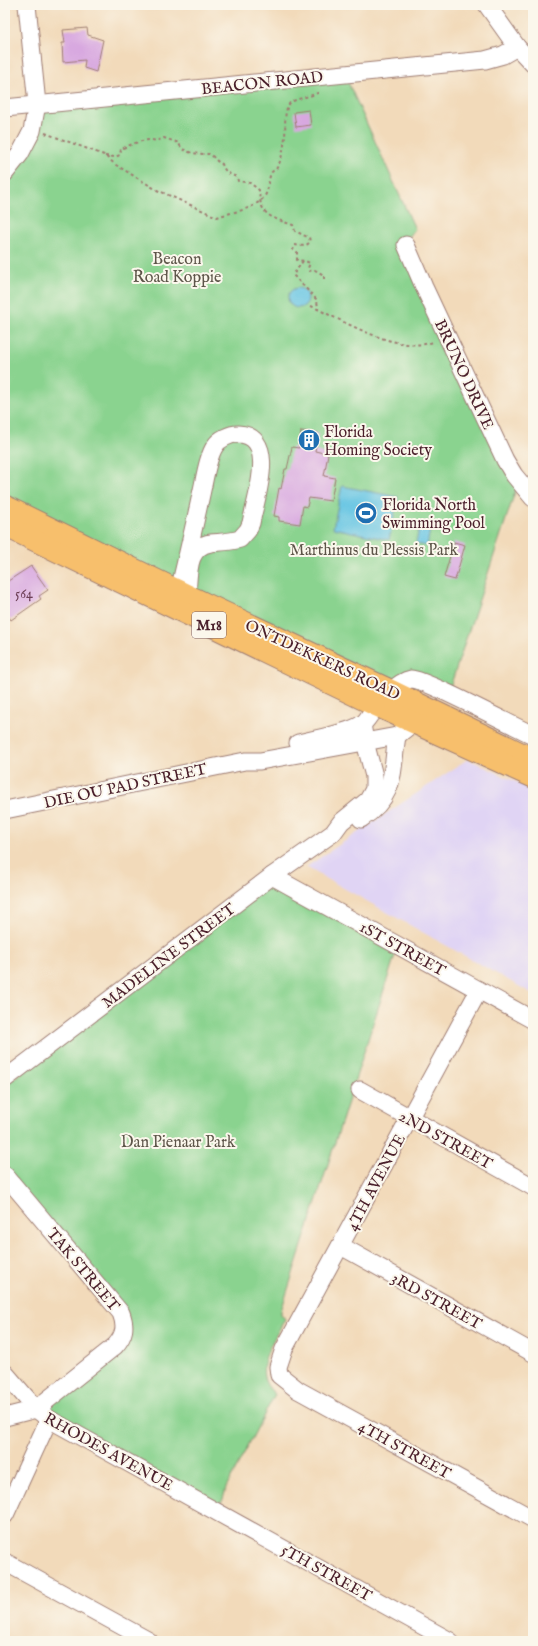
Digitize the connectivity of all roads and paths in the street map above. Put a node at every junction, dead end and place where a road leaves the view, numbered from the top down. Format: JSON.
{"nodes":[{"id":1,"x":27,"y":5,"type":"edge"},
{"id":2,"x":487,"y":5,"type":"edge"},
{"id":3,"x":517,"y":47,"type":"junction"},
{"id":4,"x":533,"y":64,"type":"edge"},
{"id":5,"x":338,"y":74,"type":"junction"},
{"id":6,"x":37,"y":104,"type":"junction"},
{"id":7,"x":5,"y":108,"type":"edge"},
{"id":8,"x":33,"y":128,"type":"junction"},
{"id":9,"x":104,"y":155,"type":"junction"},
{"id":10,"x":5,"y":173,"type":"edge"},
{"id":11,"x":260,"y":202,"type":"junction"},
{"id":12,"x":406,"y":245,"type":"dead end"},
{"id":13,"x":303,"y":261,"type":"junction"},
{"id":14,"x":324,"y":282,"type":"dead end"},
{"id":15,"x":311,"y":306,"type":"dead end"},
{"id":16,"x":318,"y":310,"type":"junction"},
{"id":17,"x":448,"y":337,"type":"junction"},
{"id":18,"x":533,"y":498,"type":"edge"},
{"id":19,"x":5,"y":506,"type":"edge"},
{"id":20,"x":5,"y":526,"type":"edge"},
{"id":21,"x":183,"y":593,"type":"junction"},
{"id":22,"x":392,"y":691,"type":"junction"},
{"id":23,"x":377,"y":706,"type":"junction"},
{"id":24,"x":419,"y":715,"type":"junction"},
{"id":25,"x":362,"y":724,"type":"junction"},
{"id":26,"x":533,"y":735,"type":"edge"},
{"id":27,"x":397,"y":736,"type":"junction"},
{"id":28,"x":365,"y":742,"type":"junction"},
{"id":29,"x":533,"y":759,"type":"edge"},
{"id":30,"x":245,"y":761,"type":"junction"},
{"id":31,"x":533,"y":777,"type":"edge"},
{"id":32,"x":5,"y":810,"type":"edge"},
{"id":33,"x":333,"y":833,"type":"junction"},
{"id":34,"x":272,"y":876,"type":"junction"},
{"id":35,"x":479,"y":990,"type":"junction"},
{"id":36,"x":533,"y":1020,"type":"edge"},
{"id":37,"x":5,"y":1080,"type":"edge"},
{"id":38,"x":360,"y":1090,"type":"dead end"},
{"id":39,"x":409,"y":1118,"type":"junction"},
{"id":40,"x":5,"y":1175,"type":"edge"},
{"id":41,"x":533,"y":1187,"type":"edge"},
{"id":42,"x":341,"y":1246,"type":"junction"},
{"id":43,"x":533,"y":1353,"type":"edge"},
{"id":44,"x":5,"y":1373,"type":"edge"},
{"id":45,"x":279,"y":1375,"type":"joint"},
{"id":46,"x":43,"y":1414,"type":"junction"},
{"id":47,"x":5,"y":1417,"type":"edge"},
{"id":48,"x":203,"y":1503,"type":"joint"},
{"id":49,"x":5,"y":1515,"type":"edge"},
{"id":50,"x":533,"y":1519,"type":"edge"},
{"id":51,"x":5,"y":1562,"type":"edge"},
{"id":52,"x":148,"y":1641,"type":"edge"},
{"id":53,"x":450,"y":1641,"type":"edge"}],
"edges":[{"from":1,"to":6,"type":"street"},
{"from":2,"to":3,"type":"street"},
{"from":3,"to":4,"type":"street"},
{"from":3,"to":5,"type":"street","name":"BEACON ROAD"},
{"from":5,"to":6,"type":"street","name":"BEACON ROAD"},
{"from":5,"to":11,"type":"path"},
{"from":6,"to":7,"type":"street","name":"BEACON ROAD"},
{"from":6,"to":8,"type":"street"},
{"from":8,"to":9,"type":"path"},
{"from":8,"to":10,"type":"street"},
{"from":9,"to":11,"type":"path"},
{"from":9,"to":11,"type":"path"},
{"from":11,"to":13,"type":"path"},
{"from":12,"to":17,"type":"street","name":"BRUNO DRIVE"},
{"from":13,"to":14,"type":"path"},
{"from":13,"to":16,"type":"path"},
{"from":15,"to":16,"type":"path"},
{"from":16,"to":17,"type":"path"},
{"from":17,"to":18,"type":"street","name":"BRUNO DRIVE"},
{"from":19,"to":21,"type":"main road","name":"ONTDEKKERS ROAD","number":"M18"},
{"from":20,"to":23,"type":"main road","name":"ONTDEKKERS ROAD","number":"M18"},
{"from":21,"to":21,"type":"street"},
{"from":21,"to":22,"type":"main road","name":"ONTDEKKERS ROAD","number":"M18"},
{"from":22,"to":23,"type":"street"},
{"from":22,"to":24,"type":"main road","name":"ONTDEKKERS ROAD","number":"M18"},
{"from":22,"to":26,"type":"street"},
{"from":23,"to":24,"type":"main road","name":"ONTDEKKERS ROAD","number":"M18"},
{"from":23,"to":25,"type":"street"},
{"from":24,"to":27,"type":"street","name":"DIE OU PAD STREET"},
{"from":24,"to":29,"type":"main road","name":"ONTDEKKERS ROAD","number":"M18"},
{"from":24,"to":31,"type":"main road","name":"ONTDEKKERS ROAD","number":"M18"},
{"from":25,"to":28,"type":"street","name":"MADELINE STREET"},
{"from":25,"to":30,"type":"street","name":"DIE OU PAD STREET"},
{"from":27,"to":28,"type":"street","name":"DIE OU PAD STREET"},
{"from":27,"to":33,"type":"street","name":"MADELINE STREET"},
{"from":28,"to":30,"type":"street","name":"DIE OU PAD STREET"},
{"from":28,"to":33,"type":"street","name":"MADELINE STREET"},
{"from":30,"to":32,"type":"street","name":"DIE OU PAD STREET"},
{"from":33,"to":34,"type":"street","name":"MADELINE STREET"},
{"from":34,"to":35,"type":"street","name":"1ST STREET"},
{"from":34,"to":37,"type":"street","name":"MADELINE STREET"},
{"from":35,"to":36,"type":"street","name":"1ST STREET"},
{"from":35,"to":39,"type":"street","name":"4TH AVENUE"},
{"from":38,"to":39,"type":"street","name":"2ND STREET"},
{"from":39,"to":41,"type":"street","name":"2ND STREET"},
{"from":39,"to":42,"type":"street","name":"4TH AVENUE"},
{"from":40,"to":46,"type":"street","name":"TAK STREET"},
{"from":42,"to":43,"type":"street","name":"3RD STREET"},
{"from":42,"to":45,"type":"street","name":"4TH AVENUE"},
{"from":44,"to":46,"type":"street","name":"RHODES AVENUE"},
{"from":45,"to":50,"type":"street","name":"4TH STREET"},
{"from":46,"to":47,"type":"street"},
{"from":46,"to":48,"type":"street","name":"RHODES AVENUE"},
{"from":46,"to":49,"type":"street"},
{"from":48,"to":53,"type":"street","name":"5TH STREET"},
{"from":51,"to":52,"type":"street"}]}
